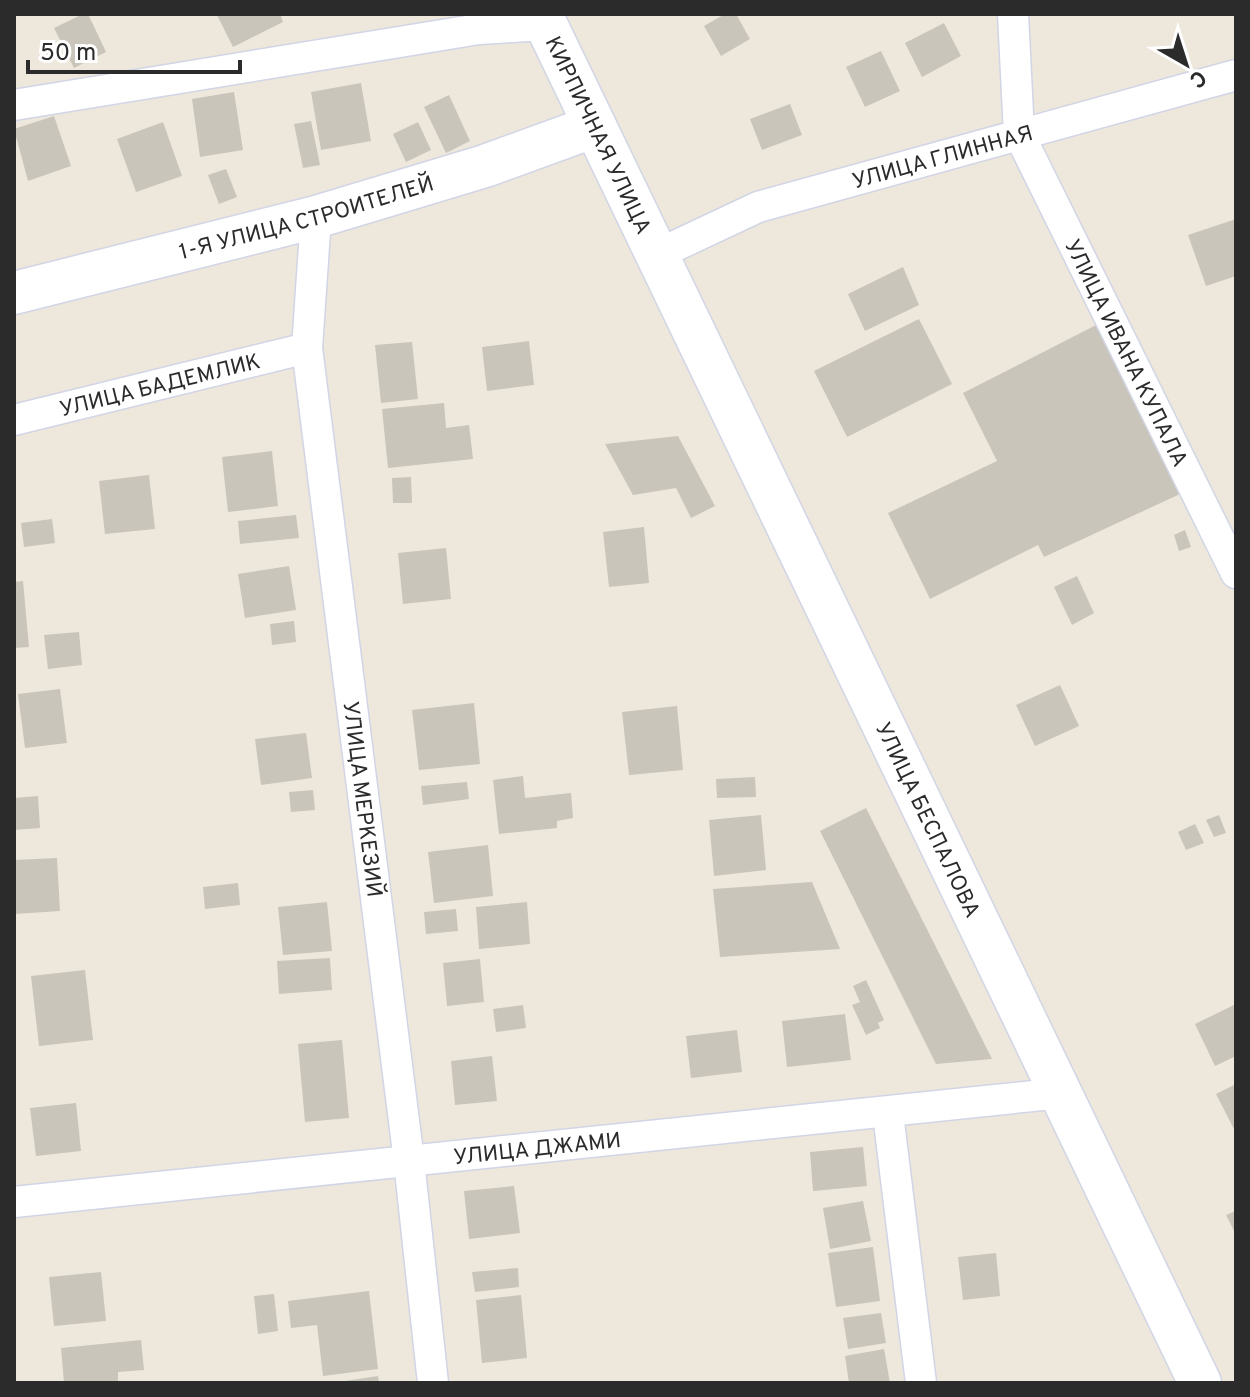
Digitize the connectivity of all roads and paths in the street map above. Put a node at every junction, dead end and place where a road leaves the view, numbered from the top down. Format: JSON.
{"nodes":[{"id":1,"x":1013,"y":14,"type":"edge"},
{"id":2,"x":544,"y":20,"type":"edge"},
{"id":3,"x":1236,"y":75,"type":"edge"},
{"id":4,"x":14,"y":105,"type":"edge"},
{"id":5,"x":595,"y":126,"type":"junction"},
{"id":6,"x":1019,"y":134,"type":"junction"},
{"id":7,"x":316,"y":217,"type":"junction"},
{"id":8,"x":656,"y":255,"type":"junction"},
{"id":9,"x":14,"y":293,"type":"edge"},
{"id":10,"x":307,"y":348,"type":"junction"},
{"id":11,"x":14,"y":420,"type":"edge"},
{"id":12,"x":1236,"y":573,"type":"edge"},
{"id":13,"x":1062,"y":1093,"type":"junction"},
{"id":14,"x":888,"y":1114,"type":"junction"},
{"id":15,"x":409,"y":1161,"type":"junction"},
{"id":16,"x":14,"y":1202,"type":"edge"},
{"id":17,"x":433,"y":1383,"type":"edge"},
{"id":18,"x":921,"y":1383,"type":"edge"},
{"id":19,"x":1200,"y":1383,"type":"edge"}],
"edges":[{"from":1,"to":6,"type":"street"},
{"from":2,"to":4,"type":"street"},
{"from":2,"to":5,"type":"main road","name":"КИРПИЧНАЯ УЛИЦА"},
{"from":3,"to":6,"type":"street","name":"УЛИЦА ГЛИННАЯ"},
{"from":5,"to":7,"type":"main road","name":"1-Я УЛИЦА СТРОИТЕЛЕЙ"},
{"from":5,"to":8,"type":"main road","name":"КИРПИЧНАЯ УЛИЦА"},
{"from":6,"to":8,"type":"street","name":"УЛИЦА ГЛИННАЯ"},
{"from":6,"to":12,"type":"street","name":"УЛИЦА ИВАНА КУПАЛА"},
{"from":7,"to":9,"type":"main road","name":"1-Я УЛИЦА СТРОИТЕЛЕЙ"},
{"from":7,"to":10,"type":"street","name":"УЛИЦА МЕРКЕЗИЙ"},
{"from":8,"to":13,"type":"main road","name":"УЛИЦА БЕСПАЛОВА"},
{"from":10,"to":11,"type":"street","name":"УЛИЦА БАДЕМЛИК"},
{"from":10,"to":15,"type":"street","name":"УЛИЦА МЕРКЕЗИЙ"},
{"from":13,"to":14,"type":"street","name":"УЛИЦА ДЖАМИ"},
{"from":13,"to":19,"type":"main road","name":"УЛИЦА БЕСПАЛОВА"},
{"from":14,"to":15,"type":"street","name":"УЛИЦА ДЖАМИ"},
{"from":14,"to":18,"type":"street"},
{"from":15,"to":16,"type":"street","name":"УЛИЦА ДЖАМИ"},
{"from":15,"to":17,"type":"street","name":"УЛИЦА МЕРКЕЗИЙ"}]}
